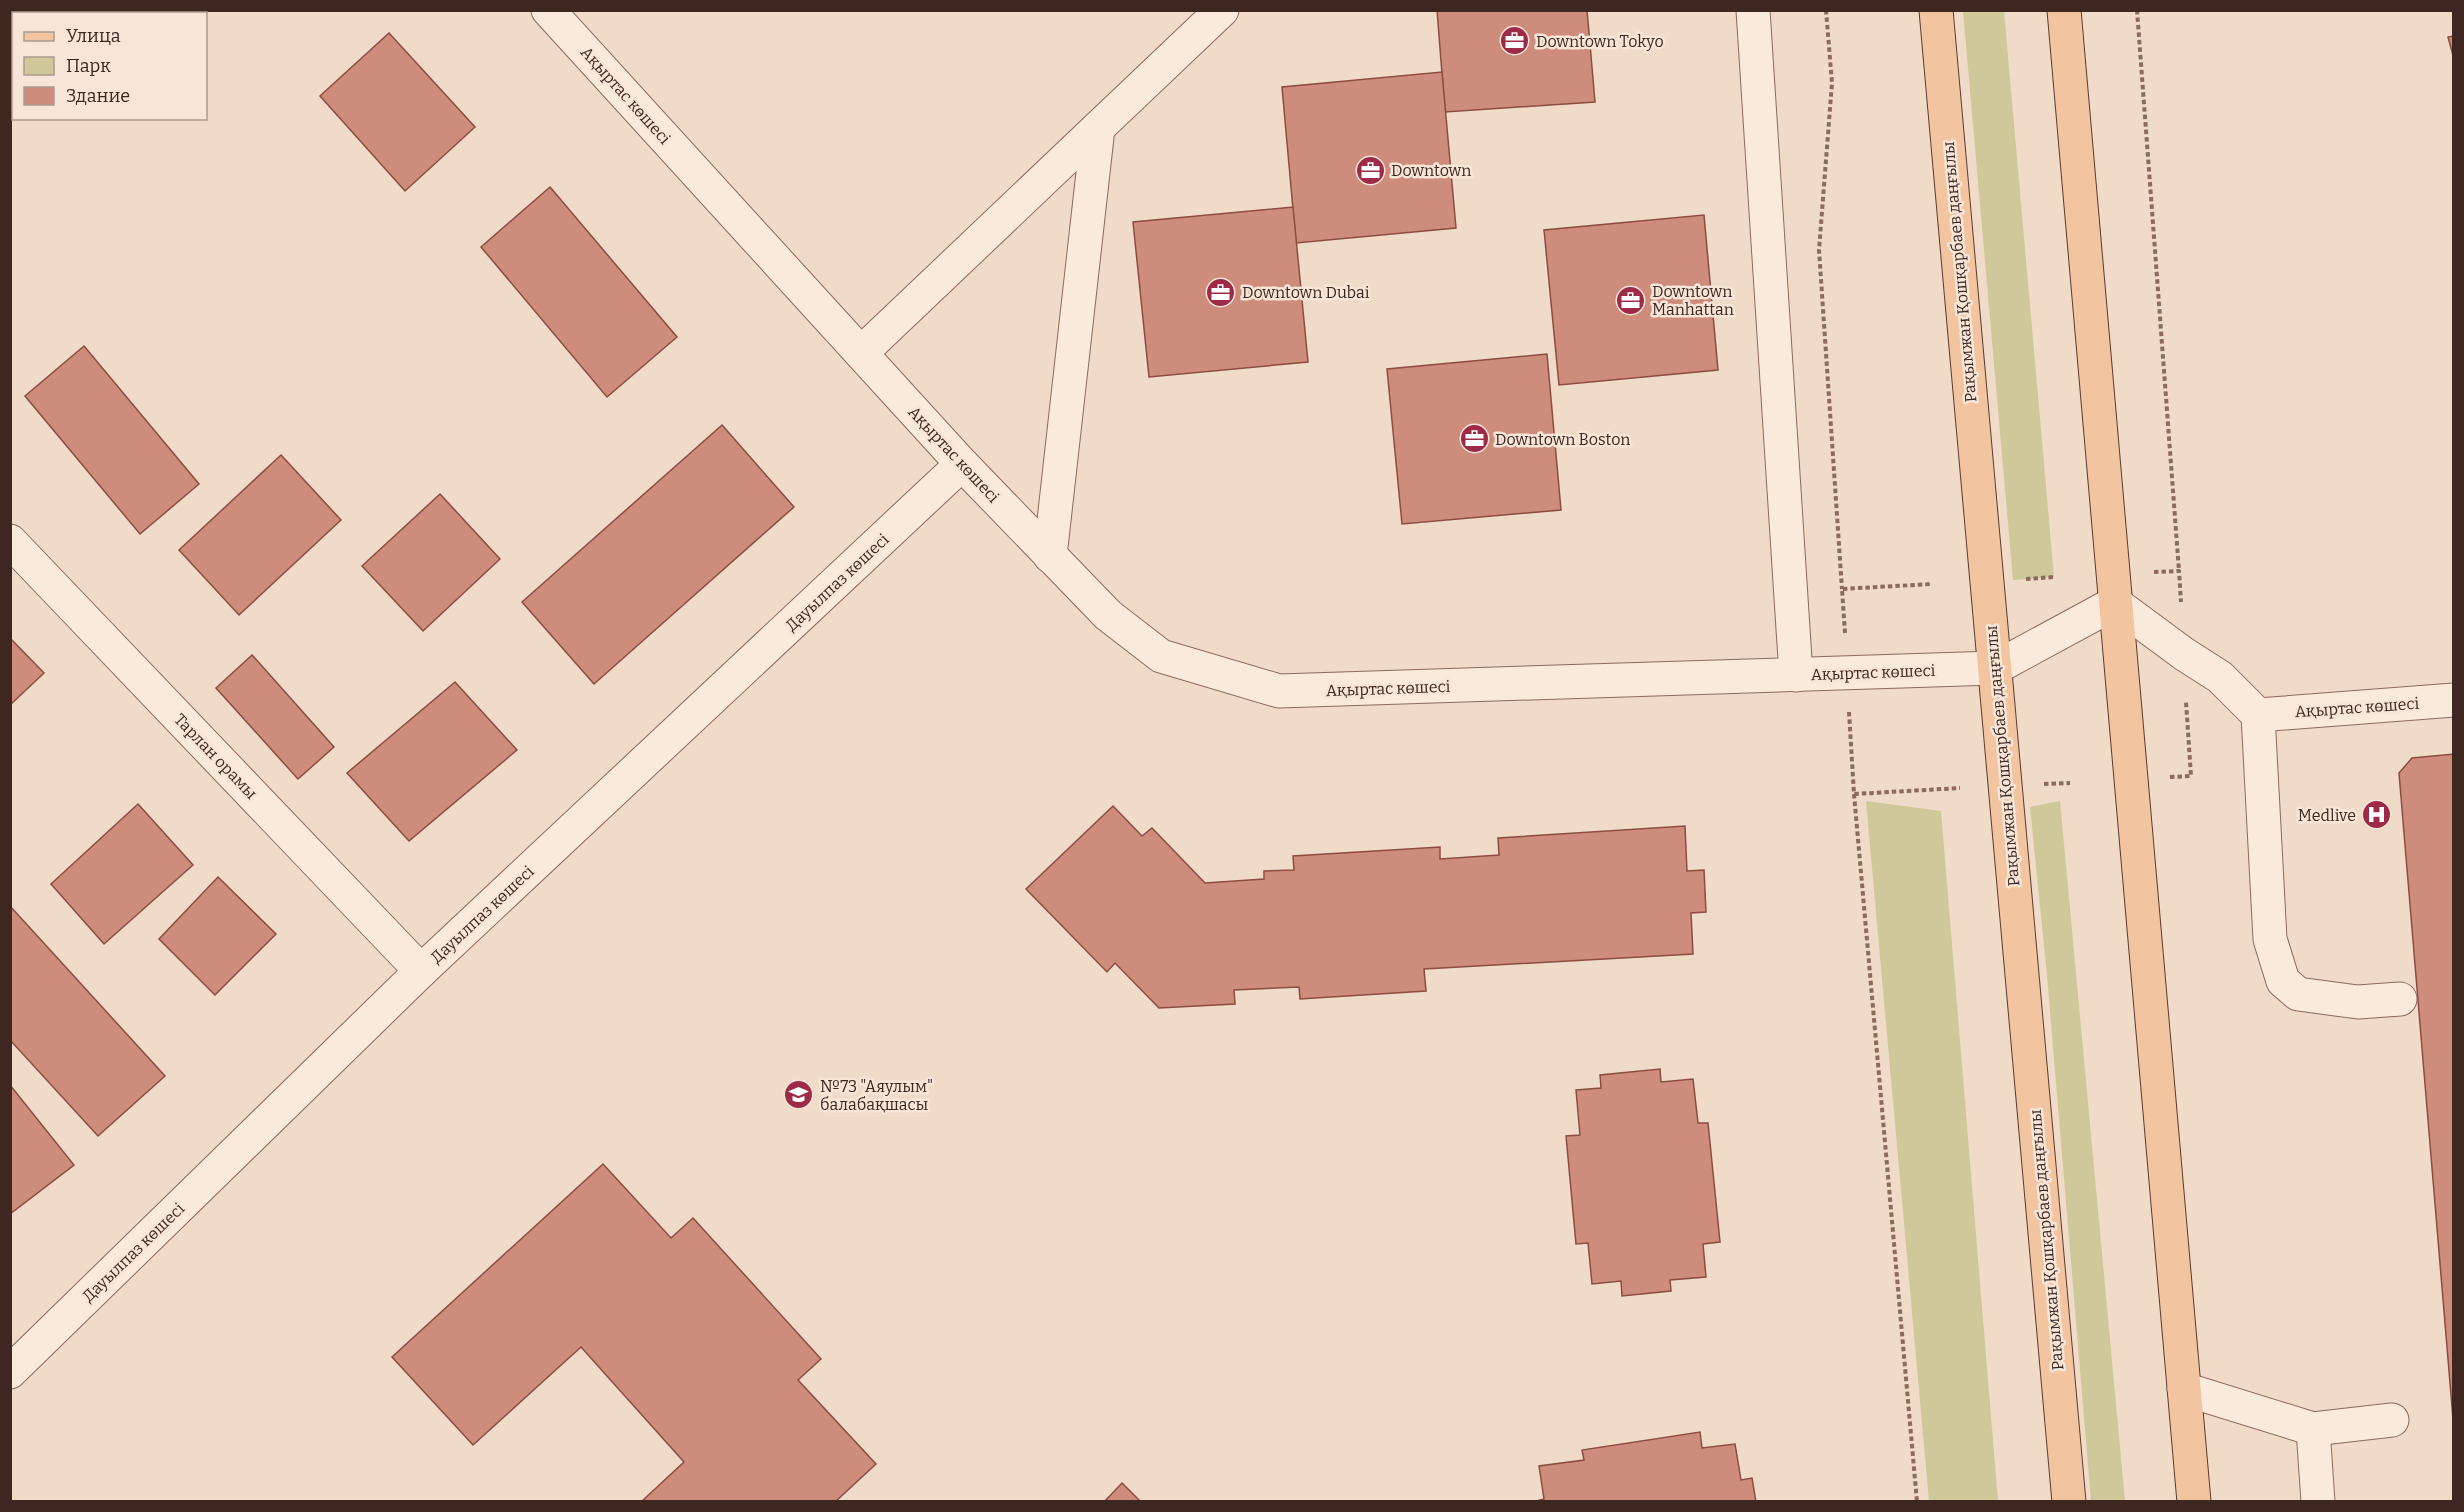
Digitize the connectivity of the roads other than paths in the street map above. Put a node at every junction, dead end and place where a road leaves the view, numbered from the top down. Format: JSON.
{"nodes":[{"id":1,"x":548,"y":10,"type":"edge"},
{"id":2,"x":1222,"y":10,"type":"edge"},
{"id":3,"x":1754,"y":10,"type":"edge"},
{"id":4,"x":1935,"y":10,"type":"edge"},
{"id":5,"x":2064,"y":10,"type":"edge"},
{"id":6,"x":1098,"y":128,"type":"junction"},
{"id":7,"x":861,"y":353,"type":"junction"},
{"id":8,"x":962,"y":464,"type":"junction"},
{"id":9,"x":10,"y":541,"type":"edge"},
{"id":10,"x":1050,"y":556,"type":"junction"},
{"id":11,"x":2115,"y":603,"type":"junction"},
{"id":12,"x":1995,"y":668,"type":"junction"},
{"id":13,"x":1796,"y":675,"type":"junction"},
{"id":14,"x":2454,"y":700,"type":"edge"},
{"id":15,"x":2258,"y":715,"type":"junction"},
{"id":16,"x":421,"y":971,"type":"junction"},
{"id":17,"x":2400,"y":999,"type":"dead end"},
{"id":18,"x":10,"y":1372,"type":"edge"},
{"id":19,"x":2184,"y":1389,"type":"junction"},
{"id":20,"x":2392,"y":1420,"type":"dead end"},
{"id":21,"x":2313,"y":1429,"type":"junction"},
{"id":22,"x":2069,"y":1502,"type":"edge"},
{"id":23,"x":2194,"y":1502,"type":"edge"},
{"id":24,"x":2318,"y":1502,"type":"edge"}],
"edges":[{"from":1,"to":7,"type":"street","name":"Ақыртас көшесі"},
{"from":2,"to":6,"type":"street"},
{"from":3,"to":13,"type":"street"},
{"from":4,"to":12,"type":"main road","name":"Рақымжан Қошқарбаев даңғылы"},
{"from":5,"to":11,"type":"main road"},
{"from":6,"to":7,"type":"street"},
{"from":6,"to":10,"type":"street"},
{"from":7,"to":8,"type":"street","name":"Ақыртас көшесі"},
{"from":8,"to":10,"type":"street","name":"Ақыртас көшесі"},
{"from":8,"to":16,"type":"street","name":"Дауылпаз көшесі"},
{"from":9,"to":16,"type":"street","name":"Тарлан орамы"},
{"from":10,"to":13,"type":"street","name":"Ақыртас көшесі"},
{"from":11,"to":12,"type":"street","name":"Ақыртас көшесі"},
{"from":11,"to":15,"type":"street"},
{"from":11,"to":19,"type":"main road"},
{"from":12,"to":13,"type":"street","name":"Ақыртас көшесі"},
{"from":12,"to":22,"type":"main road","name":"Рақымжан Қошқарбаев даңғылы"},
{"from":14,"to":15,"type":"street","name":"Ақыртас көшесі"},
{"from":15,"to":17,"type":"street"},
{"from":16,"to":18,"type":"street","name":"Дауылпаз көшесі"},
{"from":19,"to":21,"type":"street"},
{"from":19,"to":23,"type":"main road"},
{"from":20,"to":21,"type":"street"},
{"from":21,"to":24,"type":"street"}]}
